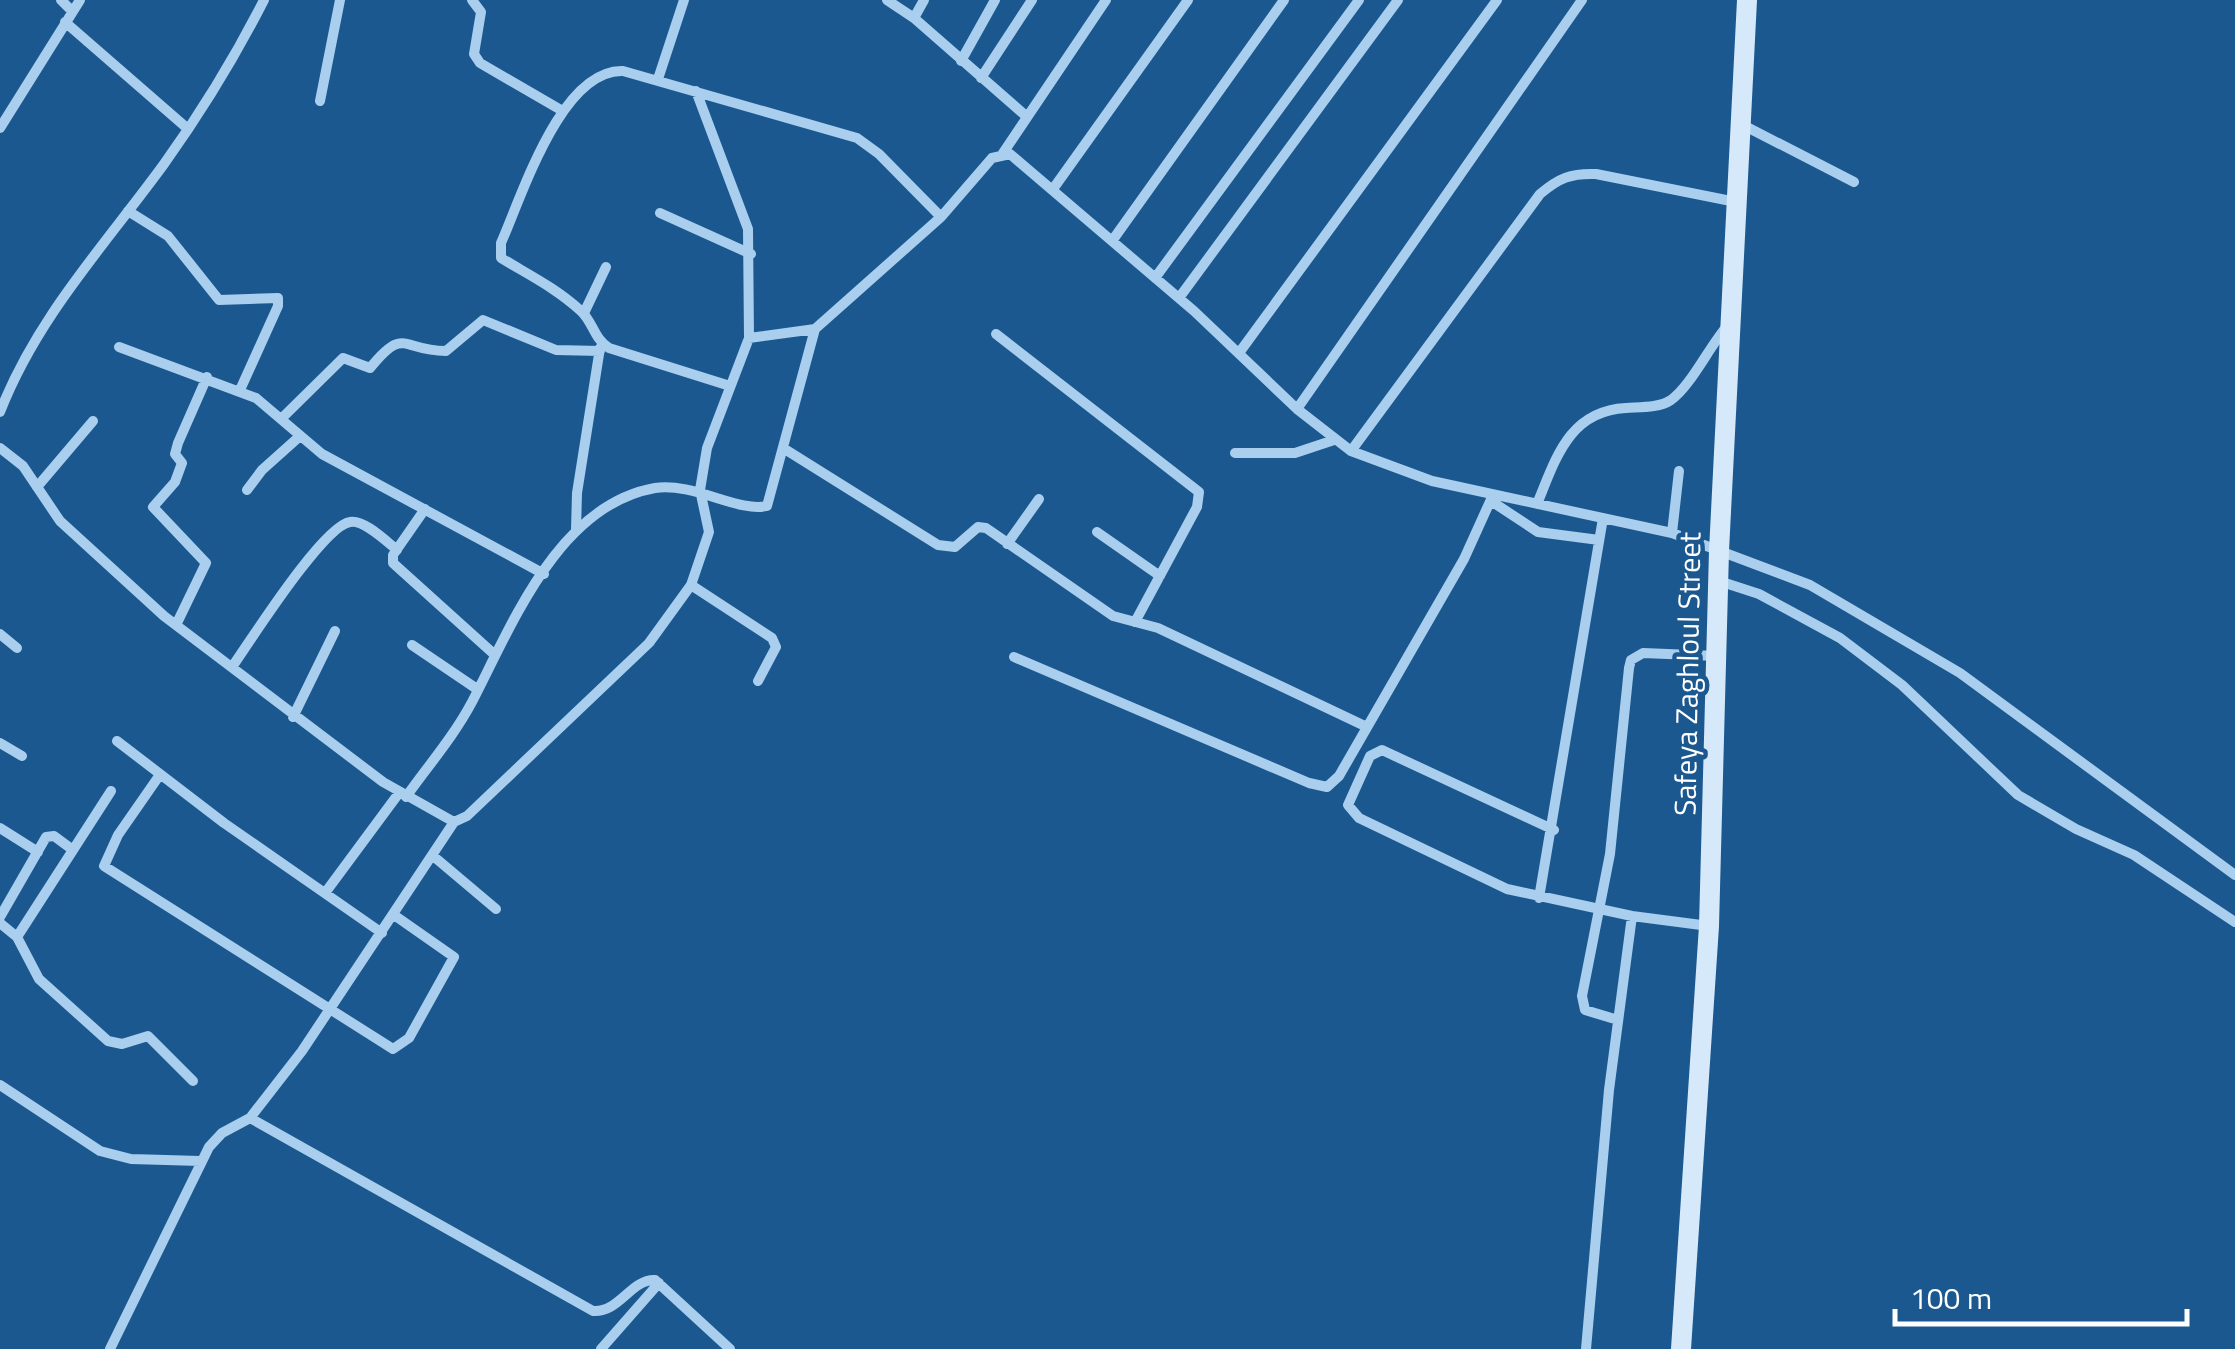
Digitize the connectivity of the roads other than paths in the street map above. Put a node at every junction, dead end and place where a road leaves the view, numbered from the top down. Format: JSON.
{"nodes":[{"id":1,"x":61,"y":0,"type":"edge"},
{"id":2,"x":80,"y":0,"type":"edge"},
{"id":3,"x":340,"y":0,"type":"edge"},
{"id":4,"x":472,"y":0,"type":"edge"},
{"id":5,"x":684,"y":0,"type":"edge"},
{"id":6,"x":887,"y":0,"type":"edge"},
{"id":7,"x":924,"y":0,"type":"edge"},
{"id":8,"x":995,"y":0,"type":"edge"},
{"id":9,"x":1032,"y":0,"type":"edge"},
{"id":10,"x":1106,"y":0,"type":"edge"},
{"id":11,"x":1188,"y":0,"type":"edge"},
{"id":12,"x":1284,"y":0,"type":"edge"},
{"id":13,"x":1359,"y":0,"type":"edge"},
{"id":14,"x":1398,"y":0,"type":"edge"},
{"id":15,"x":1498,"y":0,"type":"edge"},
{"id":16,"x":1582,"y":0,"type":"edge"},
{"id":17,"x":1747,"y":0,"type":"edge"},
{"id":18,"x":262,"y":1,"type":"edge"},
{"id":19,"x":72,"y":11,"type":"junction"},
{"id":20,"x":914,"y":18,"type":"junction"},
{"id":21,"x":65,"y":22,"type":"junction"},
{"id":22,"x":961,"y":60,"type":"junction"},
{"id":23,"x":980,"y":78,"type":"junction"},
{"id":24,"x":658,"y":80,"type":"junction"},
{"id":25,"x":696,"y":90,"type":"junction"},
{"id":26,"x":320,"y":101,"type":"dead end"},
{"id":27,"x":561,"y":110,"type":"junction"},
{"id":28,"x":1026,"y":116,"type":"junction"},
{"id":29,"x":1740,"y":124,"type":"junction"},
{"id":30,"x":0,"y":128,"type":"edge"},
{"id":31,"x":188,"y":129,"type":"junction"},
{"id":32,"x":1003,"y":152,"type":"junction"},
{"id":33,"x":1854,"y":182,"type":"dead end"},
{"id":34,"x":1052,"y":189,"type":"junction"},
{"id":35,"x":1736,"y":202,"type":"junction"},
{"id":36,"x":128,"y":212,"type":"junction"},
{"id":37,"x":660,"y":214,"type":"dead end"},
{"id":38,"x":941,"y":217,"type":"junction"},
{"id":39,"x":1112,"y":241,"type":"junction"},
{"id":40,"x":750,"y":254,"type":"junction"},
{"id":41,"x":606,"y":267,"type":"dead end"},
{"id":42,"x":1155,"y":278,"type":"junction"},
{"id":43,"x":1179,"y":298,"type":"junction"},
{"id":44,"x":584,"y":313,"type":"junction"},
{"id":45,"x":1730,"y":323,"type":"junction"},
{"id":46,"x":815,"y":329,"type":"junction"},
{"id":47,"x":996,"y":334,"type":"dead end"},
{"id":48,"x":748,"y":338,"type":"junction"},
{"id":49,"x":600,"y":347,"type":"junction"},
{"id":50,"x":119,"y":348,"type":"dead end"},
{"id":51,"x":1239,"y":353,"type":"junction"},
{"id":52,"x":206,"y":378,"type":"junction"},
{"id":53,"x":730,"y":386,"type":"junction"},
{"id":54,"x":240,"y":390,"type":"junction"},
{"id":55,"x":1298,"y":409,"type":"junction"},
{"id":56,"x":0,"y":412,"type":"edge"},
{"id":57,"x":280,"y":420,"type":"junction"},
{"id":58,"x":92,"y":421,"type":"dead end"},
{"id":59,"x":300,"y":436,"type":"junction"},
{"id":60,"x":1334,"y":440,"type":"junction"},
{"id":61,"x":0,"y":448,"type":"edge"},
{"id":62,"x":783,"y":448,"type":"junction"},
{"id":63,"x":1352,"y":451,"type":"junction"},
{"id":64,"x":1235,"y":453,"type":"dead end"},
{"id":65,"x":1679,"y":471,"type":"dead end"},
{"id":66,"x":36,"y":487,"type":"junction"},
{"id":67,"x":247,"y":490,"type":"dead end"},
{"id":68,"x":700,"y":490,"type":"junction"},
{"id":69,"x":1492,"y":498,"type":"junction"},
{"id":70,"x":1040,"y":499,"type":"dead end"},
{"id":71,"x":1537,"y":504,"type":"junction"},
{"id":72,"x":424,"y":509,"type":"junction"},
{"id":73,"x":1603,"y":518,"type":"junction"},
{"id":74,"x":576,"y":530,"type":"junction"},
{"id":75,"x":1098,"y":532,"type":"dead end"},
{"id":76,"x":1672,"y":533,"type":"junction"},
{"id":77,"x":1598,"y":540,"type":"junction"},
{"id":78,"x":1007,"y":544,"type":"junction"},
{"id":79,"x":397,"y":550,"type":"junction"},
{"id":80,"x":1719,"y":551,"type":"junction"},
{"id":81,"x":544,"y":574,"type":"junction"},
{"id":82,"x":1160,"y":576,"type":"junction"},
{"id":83,"x":1718,"y":581,"type":"junction"},
{"id":84,"x":691,"y":585,"type":"junction"},
{"id":85,"x":1135,"y":622,"type":"junction"},
{"id":86,"x":176,"y":624,"type":"junction"},
{"id":87,"x":335,"y":632,"type":"dead end"},
{"id":88,"x":0,"y":634,"type":"edge"},
{"id":89,"x":412,"y":645,"type":"dead end"},
{"id":90,"x":16,"y":648,"type":"dead end"},
{"id":91,"x":494,"y":655,"type":"junction"},
{"id":92,"x":1717,"y":656,"type":"junction"},
{"id":93,"x":1014,"y":657,"type":"dead end"},
{"id":94,"x":232,"y":666,"type":"junction"},
{"id":95,"x":758,"y":681,"type":"dead end"},
{"id":96,"x":477,"y":690,"type":"junction"},
{"id":97,"x":293,"y":717,"type":"junction"},
{"id":98,"x":1367,"y":727,"type":"junction"},
{"id":99,"x":117,"y":741,"type":"dead end"},
{"id":100,"x":0,"y":743,"type":"edge"},
{"id":101,"x":22,"y":756,"type":"dead end"},
{"id":102,"x":159,"y":776,"type":"junction"},
{"id":103,"x":111,"y":791,"type":"dead end"},
{"id":104,"x":402,"y":795,"type":"junction"},
{"id":105,"x":454,"y":822,"type":"junction"},
{"id":106,"x":0,"y":828,"type":"edge"},
{"id":107,"x":1554,"y":830,"type":"junction"},
{"id":108,"x":73,"y":850,"type":"junction"},
{"id":109,"x":38,"y":852,"type":"junction"},
{"id":110,"x":432,"y":855,"type":"junction"},
{"id":111,"x":2235,"y":875,"type":"edge"},
{"id":112,"x":325,"y":893,"type":"junction"},
{"id":113,"x":1538,"y":898,"type":"junction"},
{"id":114,"x":496,"y":909,"type":"dead end"},
{"id":115,"x":1602,"y":910,"type":"junction"},
{"id":116,"x":394,"y":915,"type":"junction"},
{"id":117,"x":1632,"y":916,"type":"junction"},
{"id":118,"x":0,"y":920,"type":"edge"},
{"id":119,"x":2235,"y":922,"type":"edge"},
{"id":120,"x":1709,"y":926,"type":"junction"},
{"id":121,"x":382,"y":932,"type":"junction"},
{"id":122,"x":17,"y":937,"type":"junction"},
{"id":123,"x":330,"y":1011,"type":"junction"},
{"id":124,"x":1618,"y":1020,"type":"junction"},
{"id":125,"x":193,"y":1081,"type":"dead end"},
{"id":126,"x":0,"y":1085,"type":"edge"},
{"id":127,"x":250,"y":1118,"type":"junction"},
{"id":128,"x":200,"y":1162,"type":"junction"},
{"id":129,"x":658,"y":1283,"type":"junction"},
{"id":130,"x":110,"y":1349,"type":"edge"},
{"id":131,"x":601,"y":1349,"type":"edge"},
{"id":132,"x":730,"y":1349,"type":"edge"},
{"id":133,"x":1586,"y":1349,"type":"edge"},
{"id":134,"x":1681,"y":1349,"type":"edge"}],
"edges":[{"from":1,"to":19,"type":"street"},
{"from":2,"to":19,"type":"street"},
{"from":3,"to":26,"type":"street"},
{"from":4,"to":27,"type":"street"},
{"from":5,"to":24,"type":"street"},
{"from":6,"to":20,"type":"street"},
{"from":7,"to":20,"type":"street"},
{"from":8,"to":22,"type":"street"},
{"from":9,"to":23,"type":"street"},
{"from":10,"to":28,"type":"street"},
{"from":11,"to":34,"type":"street"},
{"from":12,"to":39,"type":"street"},
{"from":13,"to":42,"type":"street"},
{"from":14,"to":43,"type":"street"},
{"from":15,"to":51,"type":"street"},
{"from":16,"to":55,"type":"street"},
{"from":17,"to":29,"type":"street","name":"Safeya Zaghloul Street"},
{"from":18,"to":31,"type":"street"},
{"from":19,"to":21,"type":"street"},
{"from":20,"to":22,"type":"street"},
{"from":21,"to":30,"type":"street"},
{"from":21,"to":31,"type":"street"},
{"from":22,"to":23,"type":"street"},
{"from":23,"to":28,"type":"street"},
{"from":24,"to":25,"type":"street"},
{"from":24,"to":27,"type":"street"},
{"from":25,"to":38,"type":"street"},
{"from":25,"to":40,"type":"street"},
{"from":27,"to":44,"type":"street"},
{"from":28,"to":32,"type":"street"},
{"from":29,"to":33,"type":"street"},
{"from":29,"to":35,"type":"street","name":"Safeya Zaghloul Street"},
{"from":31,"to":36,"type":"street"},
{"from":32,"to":34,"type":"street"},
{"from":32,"to":38,"type":"street"},
{"from":34,"to":39,"type":"street"},
{"from":35,"to":45,"type":"street","name":"Safeya Zaghloul Street"},
{"from":35,"to":63,"type":"street"},
{"from":36,"to":54,"type":"street"},
{"from":36,"to":56,"type":"street"},
{"from":37,"to":40,"type":"street"},
{"from":38,"to":46,"type":"street"},
{"from":39,"to":42,"type":"street"},
{"from":40,"to":48,"type":"street"},
{"from":41,"to":44,"type":"street"},
{"from":42,"to":43,"type":"street"},
{"from":43,"to":51,"type":"street"},
{"from":44,"to":49,"type":"street"},
{"from":45,"to":71,"type":"street"},
{"from":45,"to":80,"type":"street","name":"Safeya Zaghloul Street"},
{"from":46,"to":48,"type":"street"},
{"from":46,"to":62,"type":"street"},
{"from":47,"to":82,"type":"street"},
{"from":48,"to":53,"type":"street"},
{"from":49,"to":53,"type":"street"},
{"from":49,"to":57,"type":"street"},
{"from":49,"to":74,"type":"street"},
{"from":50,"to":52,"type":"street"},
{"from":51,"to":55,"type":"street"},
{"from":52,"to":54,"type":"street"},
{"from":52,"to":86,"type":"street"},
{"from":53,"to":68,"type":"street"},
{"from":54,"to":57,"type":"street"},
{"from":55,"to":60,"type":"street"},
{"from":57,"to":59,"type":"street"},
{"from":58,"to":66,"type":"street"},
{"from":59,"to":67,"type":"street"},
{"from":59,"to":72,"type":"street"},
{"from":60,"to":63,"type":"street"},
{"from":60,"to":64,"type":"street"},
{"from":61,"to":66,"type":"street"},
{"from":62,"to":68,"type":"street"},
{"from":62,"to":78,"type":"street"},
{"from":63,"to":69,"type":"street"},
{"from":65,"to":76,"type":"street"},
{"from":66,"to":86,"type":"street"},
{"from":68,"to":74,"type":"street"},
{"from":68,"to":84,"type":"street"},
{"from":69,"to":71,"type":"street"},
{"from":69,"to":77,"type":"street"},
{"from":69,"to":98,"type":"street"},
{"from":70,"to":78,"type":"street"},
{"from":71,"to":73,"type":"street"},
{"from":72,"to":79,"type":"street"},
{"from":72,"to":81,"type":"street"},
{"from":73,"to":76,"type":"street"},
{"from":73,"to":77,"type":"street"},
{"from":74,"to":81,"type":"street"},
{"from":75,"to":82,"type":"street"},
{"from":76,"to":80,"type":"street"},
{"from":77,"to":107,"type":"street"},
{"from":78,"to":85,"type":"street"},
{"from":79,"to":91,"type":"street"},
{"from":79,"to":94,"type":"street"},
{"from":80,"to":83,"type":"street","name":"Safeya Zaghloul Street"},
{"from":80,"to":111,"type":"street"},
{"from":81,"to":91,"type":"street"},
{"from":82,"to":85,"type":"street"},
{"from":83,"to":92,"type":"street","name":"Safeya Zaghloul Street"},
{"from":83,"to":119,"type":"street"},
{"from":84,"to":95,"type":"street"},
{"from":84,"to":105,"type":"street"},
{"from":85,"to":98,"type":"street"},
{"from":86,"to":94,"type":"street"},
{"from":87,"to":97,"type":"street"},
{"from":88,"to":90,"type":"street"},
{"from":89,"to":96,"type":"street"},
{"from":91,"to":96,"type":"street"},
{"from":92,"to":115,"type":"street"},
{"from":92,"to":120,"type":"street","name":"Safeya Zaghloul Street"},
{"from":93,"to":98,"type":"street"},
{"from":94,"to":97,"type":"street"},
{"from":96,"to":104,"type":"street"},
{"from":97,"to":104,"type":"street"},
{"from":99,"to":102,"type":"street"},
{"from":100,"to":101,"type":"street"},
{"from":102,"to":112,"type":"street"},
{"from":102,"to":123,"type":"street"},
{"from":103,"to":108,"type":"street"},
{"from":104,"to":105,"type":"street"},
{"from":104,"to":112,"type":"street"},
{"from":105,"to":110,"type":"street"},
{"from":106,"to":109,"type":"street"},
{"from":107,"to":113,"type":"street"},
{"from":107,"to":113,"type":"street"},
{"from":108,"to":109,"type":"street"},
{"from":108,"to":122,"type":"street"},
{"from":109,"to":118,"type":"street"},
{"from":110,"to":114,"type":"street"},
{"from":110,"to":116,"type":"street"},
{"from":112,"to":121,"type":"street"},
{"from":113,"to":115,"type":"street"},
{"from":115,"to":117,"type":"street"},
{"from":115,"to":124,"type":"street"},
{"from":116,"to":121,"type":"street"},
{"from":116,"to":123,"type":"street"},
{"from":117,"to":120,"type":"street"},
{"from":117,"to":124,"type":"street"},
{"from":118,"to":122,"type":"street"},
{"from":120,"to":134,"type":"street","name":"Safeya Zaghloul Street"},
{"from":121,"to":123,"type":"street"},
{"from":122,"to":125,"type":"street"},
{"from":123,"to":127,"type":"street"},
{"from":124,"to":133,"type":"street"},
{"from":126,"to":128,"type":"street"},
{"from":127,"to":128,"type":"street"},
{"from":127,"to":129,"type":"street"},
{"from":128,"to":130,"type":"street"},
{"from":129,"to":131,"type":"street"},
{"from":129,"to":132,"type":"street"}]}
